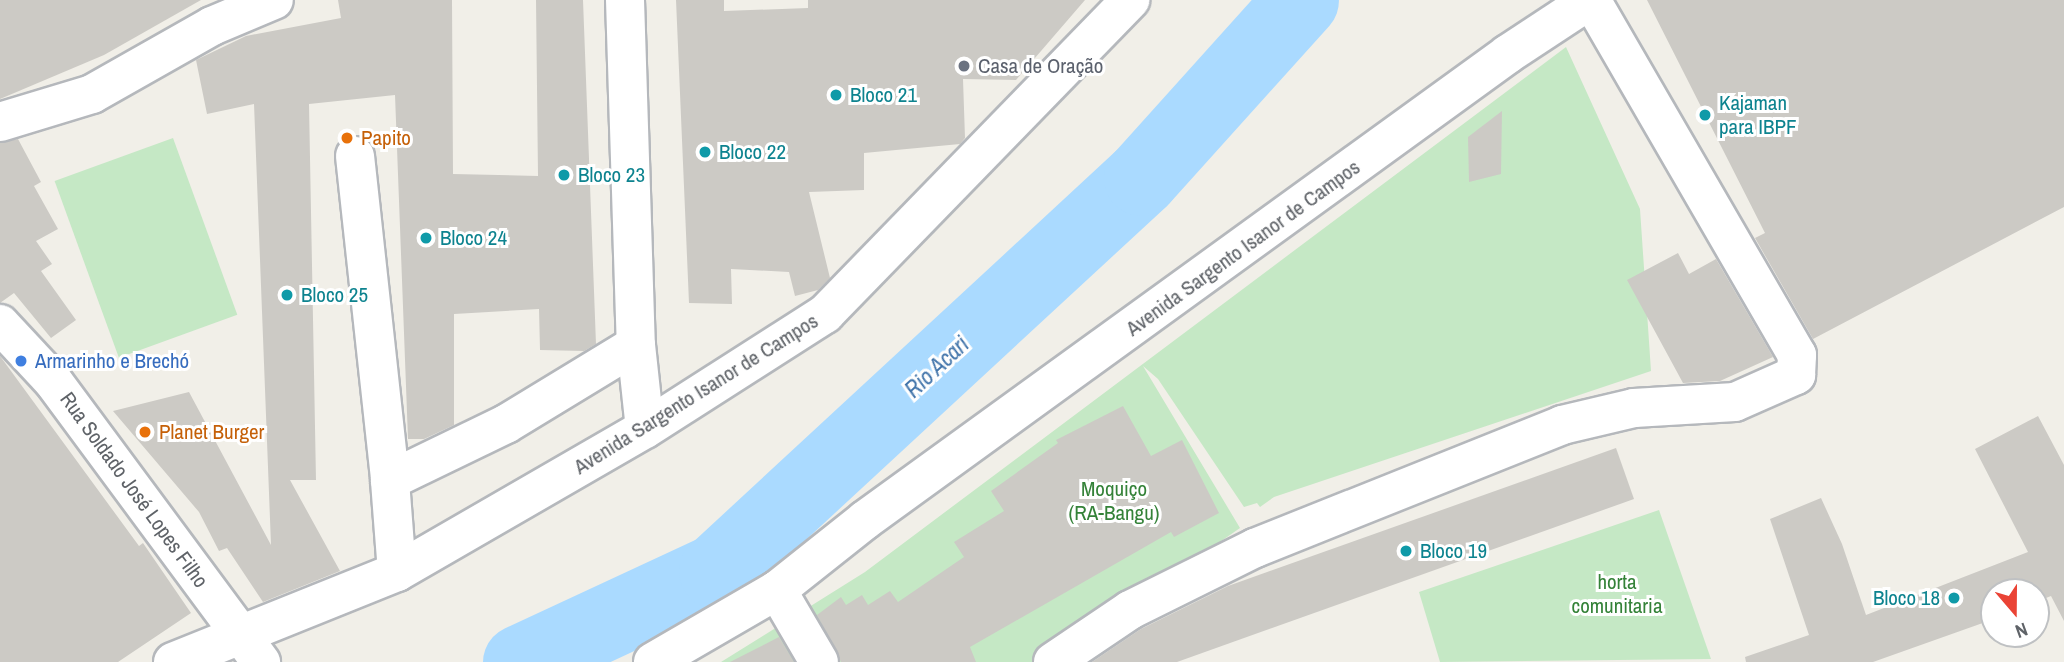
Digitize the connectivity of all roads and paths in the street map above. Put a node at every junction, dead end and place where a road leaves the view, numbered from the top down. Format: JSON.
{"nodes":[{"id":1,"x":274,"y":0,"type":"edge"},
{"id":2,"x":625,"y":0,"type":"edge"},
{"id":3,"x":1130,"y":0,"type":"edge"},
{"id":4,"x":1590,"y":0,"type":"edge"},
{"id":5,"x":0,"y":122,"type":"edge"},
{"id":6,"x":355,"y":156,"type":"dead end"},
{"id":7,"x":0,"y":324,"type":"edge"},
{"id":8,"x":636,"y":345,"type":"junction"},
{"id":9,"x":645,"y":429,"type":"junction"},
{"id":10,"x":390,"y":480,"type":"junction"},
{"id":11,"x":397,"y":572,"type":"junction"},
{"id":12,"x":777,"y":590,"type":"junction"},
{"id":13,"x":251,"y":648,"type":"edge"},
{"id":14,"x":173,"y":662,"type":"edge"},
{"id":15,"x":653,"y":662,"type":"edge"},
{"id":16,"x":819,"y":662,"type":"edge"},
{"id":17,"x":1053,"y":662,"type":"edge"}],
"edges":[{"from":1,"to":5,"type":"street"},
{"from":2,"to":8,"type":"street"},
{"from":3,"to":9,"type":"street","name":"Avenida Sargento Isanor de Campos"},
{"from":4,"to":12,"type":"street","name":"Avenida Sargento Isanor de Campos"},
{"from":4,"to":17,"type":"street"},
{"from":6,"to":10,"type":"street"},
{"from":7,"to":13,"type":"street","name":"Rua Soldado José Lopes Filho"},
{"from":8,"to":9,"type":"street"},
{"from":8,"to":10,"type":"street"},
{"from":9,"to":11,"type":"street","name":"Avenida Sargento Isanor de Campos"},
{"from":10,"to":11,"type":"street"},
{"from":11,"to":13,"type":"street","name":"Avenida Sargento Isanor de Campos"},
{"from":12,"to":15,"type":"street","name":"Avenida Sargento Isanor de Campos"},
{"from":12,"to":16,"type":"street"},
{"from":13,"to":14,"type":"street","name":"Avenida Sargento Isanor de Campos"}]}
